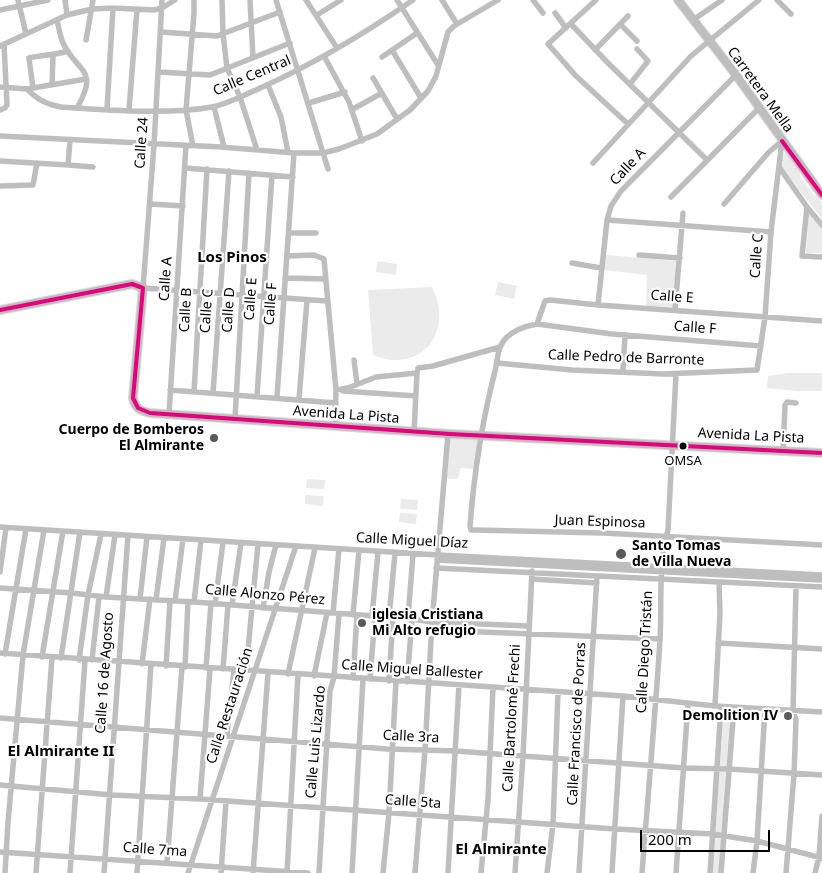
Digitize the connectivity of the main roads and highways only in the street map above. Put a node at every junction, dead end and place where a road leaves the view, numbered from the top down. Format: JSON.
{"nodes":[{"id":1,"x":678,"y":0,"type":"edge"},
{"id":2,"x":822,"y":195,"type":"edge"},
{"id":3,"x":0,"y":310,"type":"edge"},
{"id":4,"x":822,"y":453,"type":"edge"}],
"edges":[{"from":1,"to":2,"type":"main road","name":"Carretera Mella"},
{"from":3,"to":4,"type":"main road","name":"Avenida La Pista"}]}
